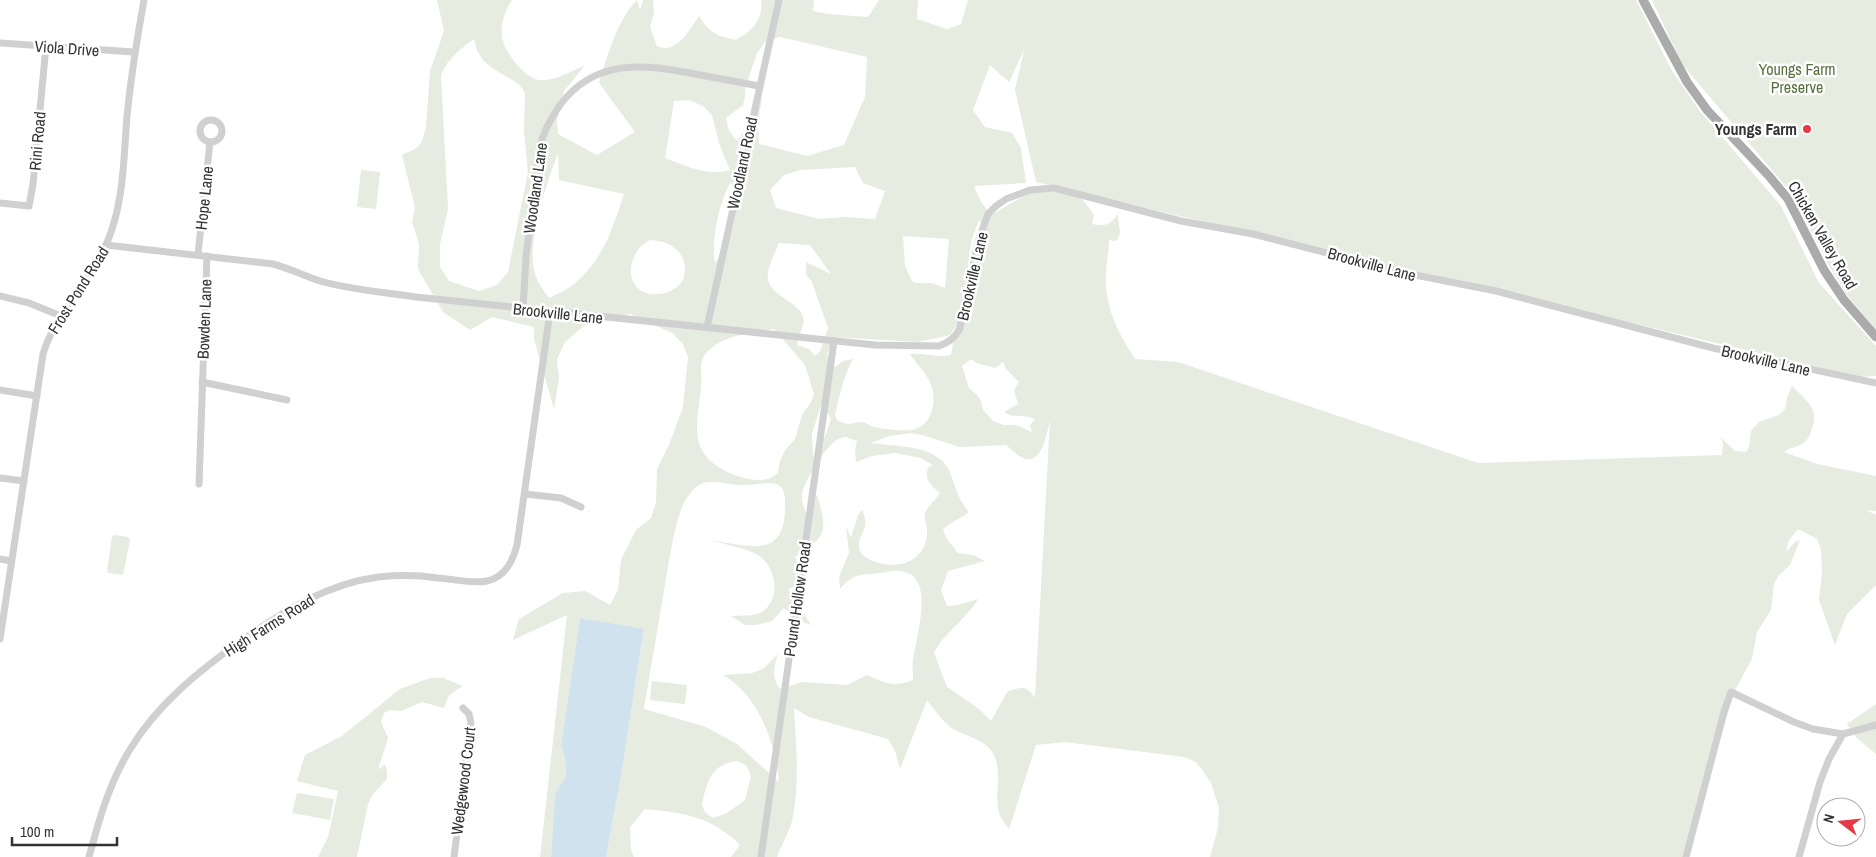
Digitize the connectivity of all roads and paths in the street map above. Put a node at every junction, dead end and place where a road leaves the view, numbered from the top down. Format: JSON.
{"nodes":[{"id":1,"x":144,"y":0,"type":"edge"},
{"id":2,"x":779,"y":0,"type":"edge"},
{"id":3,"x":1643,"y":0,"type":"edge"},
{"id":4,"x":0,"y":43,"type":"edge"},
{"id":5,"x":46,"y":46,"type":"junction"},
{"id":6,"x":134,"y":52,"type":"junction"},
{"id":7,"x":759,"y":86,"type":"junction"},
{"id":8,"x":210,"y":142,"type":"dead end"},
{"id":9,"x":0,"y":203,"type":"edge"},
{"id":10,"x":106,"y":245,"type":"junction"},
{"id":11,"x":198,"y":254,"type":"junction"},
{"id":12,"x":207,"y":256,"type":"junction"},
{"id":13,"x":0,"y":296,"type":"edge"},
{"id":14,"x":523,"y":309,"type":"junction"},
{"id":15,"x":550,"y":312,"type":"junction"},
{"id":16,"x":61,"y":316,"type":"junction"},
{"id":17,"x":707,"y":327,"type":"junction"},
{"id":18,"x":1876,"y":337,"type":"edge"},
{"id":19,"x":834,"y":341,"type":"junction"},
{"id":20,"x":202,"y":382,"type":"junction"},
{"id":21,"x":1876,"y":383,"type":"edge"},
{"id":22,"x":0,"y":390,"type":"edge"},
{"id":23,"x":37,"y":396,"type":"junction"},
{"id":24,"x":287,"y":400,"type":"dead end"},
{"id":25,"x":0,"y":478,"type":"edge"},
{"id":26,"x":24,"y":482,"type":"junction"},
{"id":27,"x":200,"y":484,"type":"dead end"},
{"id":28,"x":525,"y":494,"type":"junction"},
{"id":29,"x":581,"y":507,"type":"dead end"},
{"id":30,"x":0,"y":559,"type":"edge"},
{"id":31,"x":12,"y":561,"type":"junction"},
{"id":32,"x":0,"y":639,"type":"edge"},
{"id":33,"x":463,"y":708,"type":"dead end"},
{"id":34,"x":1876,"y":725,"type":"edge"},
{"id":35,"x":1843,"y":734,"type":"junction"},
{"id":36,"x":89,"y":857,"type":"edge"},
{"id":37,"x":454,"y":857,"type":"edge"},
{"id":38,"x":761,"y":857,"type":"edge"},
{"id":39,"x":1686,"y":857,"type":"edge"},
{"id":40,"x":1799,"y":857,"type":"edge"}],
"edges":[{"from":1,"to":6,"type":"street","name":"Frost Pond Road"},
{"from":2,"to":7,"type":"street","name":"Woodland Road"},
{"from":3,"to":18,"type":"main road","name":"Chicken Valley Road"},
{"from":4,"to":5,"type":"street","name":"Viola Drive"},
{"from":5,"to":6,"type":"street","name":"Viola Drive"},
{"from":5,"to":9,"type":"street","name":"Rini Road"},
{"from":6,"to":10,"type":"street","name":"Frost Pond Road"},
{"from":7,"to":14,"type":"street","name":"Woodland Lane"},
{"from":7,"to":17,"type":"street","name":"Woodland Road"},
{"from":8,"to":11,"type":"street","name":"Hope Lane"},
{"from":10,"to":11,"type":"street","name":"Brookville Lane"},
{"from":10,"to":16,"type":"street","name":"Frost Pond Road"},
{"from":11,"to":12,"type":"street","name":"Brookville Lane"},
{"from":12,"to":14,"type":"street","name":"Brookville Lane"},
{"from":12,"to":20,"type":"street","name":"Bowden Lane"},
{"from":13,"to":16,"type":"street"},
{"from":14,"to":15,"type":"street","name":"Brookville Lane"},
{"from":15,"to":17,"type":"street","name":"Brookville Lane"},
{"from":15,"to":28,"type":"street","name":"High Farms Road"},
{"from":16,"to":23,"type":"street","name":"Frost Pond Road"},
{"from":17,"to":19,"type":"street","name":"Brookville Lane"},
{"from":19,"to":21,"type":"street","name":"Brookville Lane"},
{"from":19,"to":38,"type":"street","name":"Pound Hollow Road"},
{"from":20,"to":24,"type":"street","name":"Bowden Lane"},
{"from":20,"to":27,"type":"street","name":"Bowden Lane"},
{"from":22,"to":23,"type":"street"},
{"from":23,"to":26,"type":"street","name":"Frost Pond Road"},
{"from":25,"to":26,"type":"street"},
{"from":26,"to":31,"type":"street","name":"Frost Pond Road"},
{"from":28,"to":29,"type":"street"},
{"from":28,"to":36,"type":"street","name":"High Farms Road"},
{"from":30,"to":31,"type":"street"},
{"from":31,"to":32,"type":"street","name":"Frost Pond Road"},
{"from":33,"to":37,"type":"street","name":"Wedgewood Court"},
{"from":34,"to":35,"type":"street"},
{"from":35,"to":39,"type":"street"},
{"from":35,"to":40,"type":"street"}]}
